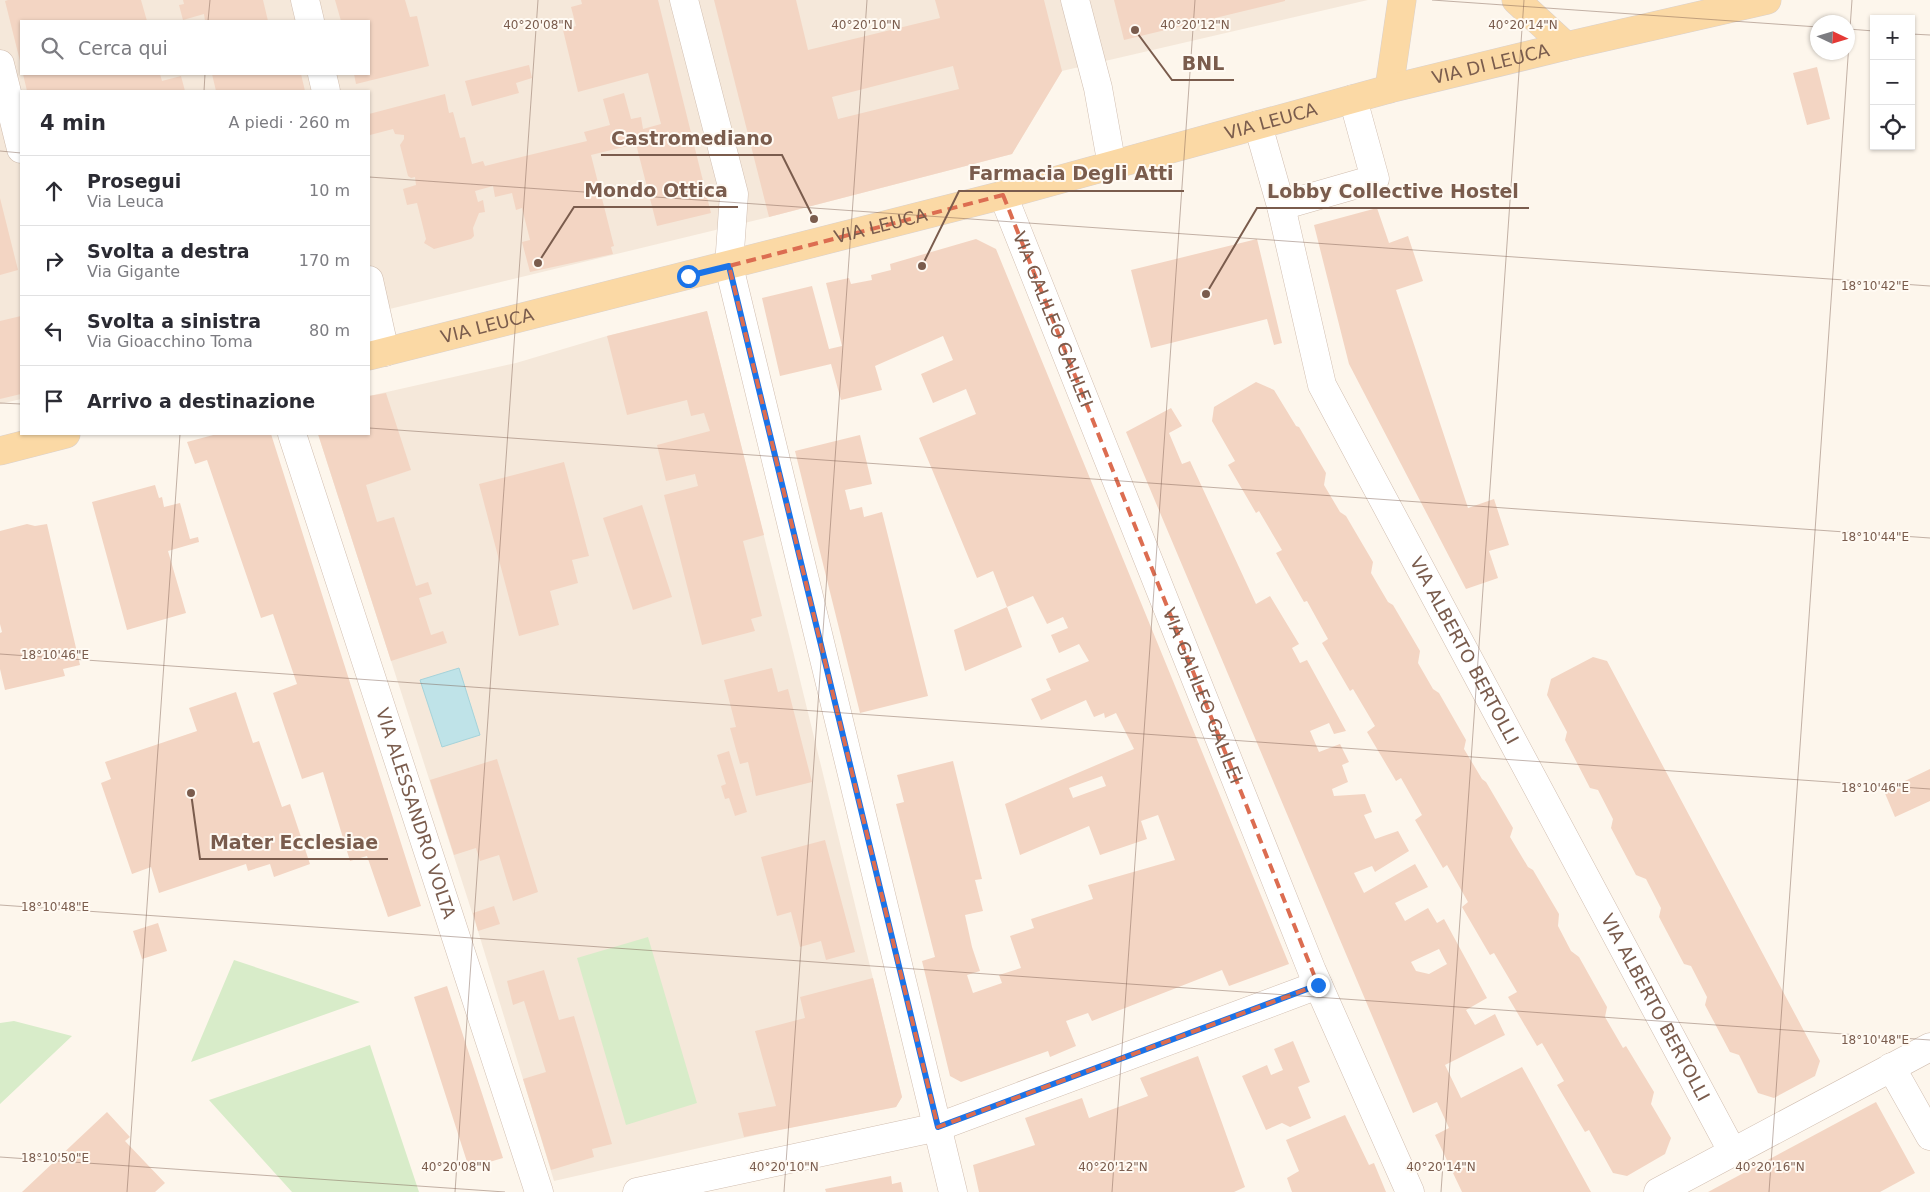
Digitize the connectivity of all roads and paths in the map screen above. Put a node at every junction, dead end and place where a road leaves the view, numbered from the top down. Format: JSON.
{"nodes":[{"id":1,"x":305,"y":0,"type":"edge"},
{"id":2,"x":684,"y":0,"type":"edge"},
{"id":3,"x":1075,"y":0,"type":"edge"},
{"id":4,"x":1402,"y":0,"type":"edge"},
{"id":5,"x":1516,"y":0,"type":"edge"},
{"id":6,"x":1767,"y":0,"type":"edge"},
{"id":7,"x":310,"y":20,"type":"edge"},
{"id":8,"x":1566,"y":46,"type":"junction"},
{"id":9,"x":0,"y":64,"type":"edge"},
{"id":10,"x":322,"y":75,"type":"edge"},
{"id":11,"x":1389,"y":88,"type":"junction"},
{"id":12,"x":326,"y":90,"type":"edge"},
{"id":13,"x":1352,"y":99,"type":"junction"},
{"id":14,"x":1258,"y":125,"type":"junction"},
{"id":15,"x":20,"y":145,"type":"edge"},
{"id":16,"x":1112,"y":166,"type":"junction"},
{"id":17,"x":1003,"y":195,"type":"junction"},
{"id":18,"x":1281,"y":206,"type":"junction"},
{"id":19,"x":729,"y":266,"type":"junction"},
{"id":20,"x":370,"y":289,"type":"edge"},
{"id":21,"x":377,"y":354,"type":"edge"},
{"id":22,"x":62,"y":435,"type":"edge"},
{"id":23,"x":292,"y":435,"type":"edge"},
{"id":24,"x":0,"y":450,"type":"edge"},
{"id":25,"x":1318,"y":985,"type":"junction"},
{"id":26,"x":1930,"y":1046,"type":"edge"},
{"id":27,"x":1891,"y":1068,"type":"junction"},
{"id":28,"x":938,"y":1127,"type":"junction"},
{"id":29,"x":1930,"y":1136,"type":"edge"},
{"id":30,"x":1732,"y":1151,"type":"junction"},
{"id":31,"x":539,"y":1192,"type":"edge"},
{"id":32,"x":637,"y":1192,"type":"edge"},
{"id":33,"x":953,"y":1192,"type":"edge"},
{"id":34,"x":1410,"y":1192,"type":"edge"},
{"id":35,"x":1658,"y":1192,"type":"edge"}],
"edges":[{"from":1,"to":7,"type":"street"},
{"from":2,"to":19,"type":"street"},
{"from":3,"to":16,"type":"street"},
{"from":4,"to":11,"type":"main road"},
{"from":5,"to":8,"type":"main road"},
{"from":6,"to":8,"type":"main road","name":"VIA DI LEUCA"},
{"from":8,"to":11,"type":"main road","name":"VIA DI LEUCA"},
{"from":9,"to":15,"type":"street"},
{"from":10,"to":12,"type":"street"},
{"from":11,"to":13,"type":"main road","name":"VIA LEUCA"},
{"from":13,"to":14,"type":"main road","name":"VIA LEUCA"},
{"from":13,"to":18,"type":"street"},
{"from":14,"to":16,"type":"main road","name":"VIA LEUCA"},
{"from":14,"to":18,"type":"street","name":"VIA ALBERTO BERTOLLI"},
{"from":16,"to":17,"type":"main road","name":"VIA LEUCA"},
{"from":17,"to":19,"type":"main road","name":"VIA LEUCA"},
{"from":17,"to":25,"type":"street","name":"VIA GALILEO GALILEI"},
{"from":18,"to":30,"type":"street","name":"VIA ALBERTO BERTOLLI"},
{"from":19,"to":21,"type":"main road","name":"VIA LEUCA"},
{"from":19,"to":28,"type":"street"},
{"from":20,"to":21,"type":"street"},
{"from":22,"to":24,"type":"main road"},
{"from":23,"to":31,"type":"street","name":"VIA ALESSANDRO VOLTA"},
{"from":25,"to":28,"type":"street"},
{"from":25,"to":34,"type":"street","name":"VIA GALILEO GALILEI"},
{"from":26,"to":27,"type":"street"},
{"from":27,"to":29,"type":"street"},
{"from":27,"to":30,"type":"street"},
{"from":28,"to":32,"type":"street"},
{"from":28,"to":33,"type":"street"},
{"from":30,"to":35,"type":"street"}]}
